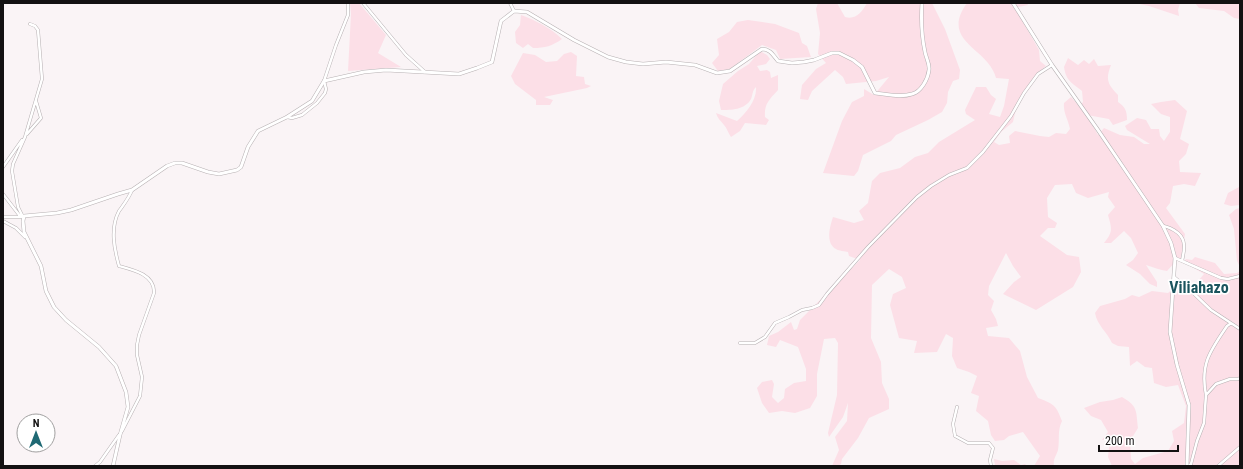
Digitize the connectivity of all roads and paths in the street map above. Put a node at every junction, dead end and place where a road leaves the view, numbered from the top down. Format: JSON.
{"nodes":[{"id":1,"x":348,"y":3,"type":"edge"},
{"id":2,"x":364,"y":3,"type":"edge"},
{"id":3,"x":510,"y":3,"type":"edge"},
{"id":4,"x":922,"y":3,"type":"edge"},
{"id":5,"x":1012,"y":3,"type":"edge"},
{"id":6,"x":514,"y":11,"type":"junction"},
{"id":7,"x":30,"y":24,"type":"dead end"},
{"id":8,"x":1052,"y":65,"type":"junction"},
{"id":9,"x":426,"y":72,"type":"junction"},
{"id":10,"x":324,"y":81,"type":"junction"},
{"id":11,"x":36,"y":99,"type":"junction"},
{"id":12,"x":287,"y":117,"type":"junction"},
{"id":13,"x":25,"y":137,"type":"junction"},
{"id":14,"x":3,"y":167,"type":"edge"},
{"id":15,"x":132,"y":190,"type":"junction"},
{"id":16,"x":3,"y":194,"type":"edge"},
{"id":17,"x":3,"y":217,"type":"edge"},
{"id":18,"x":22,"y":217,"type":"junction"},
{"id":19,"x":3,"y":221,"type":"edge"},
{"id":20,"x":1163,"y":226,"type":"junction"},
{"id":21,"x":27,"y":238,"type":"junction"},
{"id":22,"x":1175,"y":258,"type":"junction"},
{"id":23,"x":1182,"y":261,"type":"junction"},
{"id":24,"x":1240,"y":276,"type":"edge"},
{"id":25,"x":1174,"y":278,"type":"junction"},
{"id":26,"x":1230,"y":324,"type":"junction"},
{"id":27,"x":1240,"y":329,"type":"edge"},
{"id":28,"x":740,"y":343,"type":"dead end"},
{"id":29,"x":1240,"y":378,"type":"edge"},
{"id":30,"x":1206,"y":395,"type":"junction"},
{"id":31,"x":956,"y":407,"type":"dead end"},
{"id":32,"x":120,"y":435,"type":"junction"},
{"id":33,"x":1240,"y":447,"type":"edge"},
{"id":34,"x":95,"y":466,"type":"edge"},
{"id":35,"x":113,"y":466,"type":"edge"},
{"id":36,"x":991,"y":466,"type":"edge"},
{"id":37,"x":1190,"y":466,"type":"edge"},
{"id":38,"x":1218,"y":466,"type":"edge"}],
"edges":[{"from":1,"to":10,"type":"street"},
{"from":2,"to":9,"type":"street"},
{"from":3,"to":6,"type":"street"},
{"from":4,"to":6,"type":"street"},
{"from":5,"to":8,"type":"street"},
{"from":6,"to":9,"type":"street"},
{"from":7,"to":11,"type":"street"},
{"from":8,"to":20,"type":"street"},
{"from":8,"to":28,"type":"street"},
{"from":9,"to":10,"type":"street"},
{"from":10,"to":12,"type":"street"},
{"from":10,"to":12,"type":"street"},
{"from":11,"to":13,"type":"street"},
{"from":11,"to":13,"type":"street"},
{"from":12,"to":15,"type":"street"},
{"from":13,"to":14,"type":"street"},
{"from":13,"to":18,"type":"street"},
{"from":15,"to":18,"type":"street"},
{"from":15,"to":32,"type":"street"},
{"from":16,"to":18,"type":"street"},
{"from":17,"to":18,"type":"street"},
{"from":18,"to":21,"type":"street"},
{"from":19,"to":21,"type":"street"},
{"from":20,"to":22,"type":"street"},
{"from":20,"to":23,"type":"street"},
{"from":21,"to":32,"type":"street"},
{"from":22,"to":23,"type":"street"},
{"from":22,"to":25,"type":"street"},
{"from":23,"to":24,"type":"street"},
{"from":25,"to":26,"type":"street"},
{"from":25,"to":37,"type":"street"},
{"from":26,"to":27,"type":"street"},
{"from":26,"to":30,"type":"street"},
{"from":29,"to":30,"type":"street"},
{"from":30,"to":37,"type":"street"},
{"from":31,"to":36,"type":"street"},
{"from":32,"to":34,"type":"street"},
{"from":32,"to":35,"type":"street"},
{"from":33,"to":38,"type":"street"}]}
